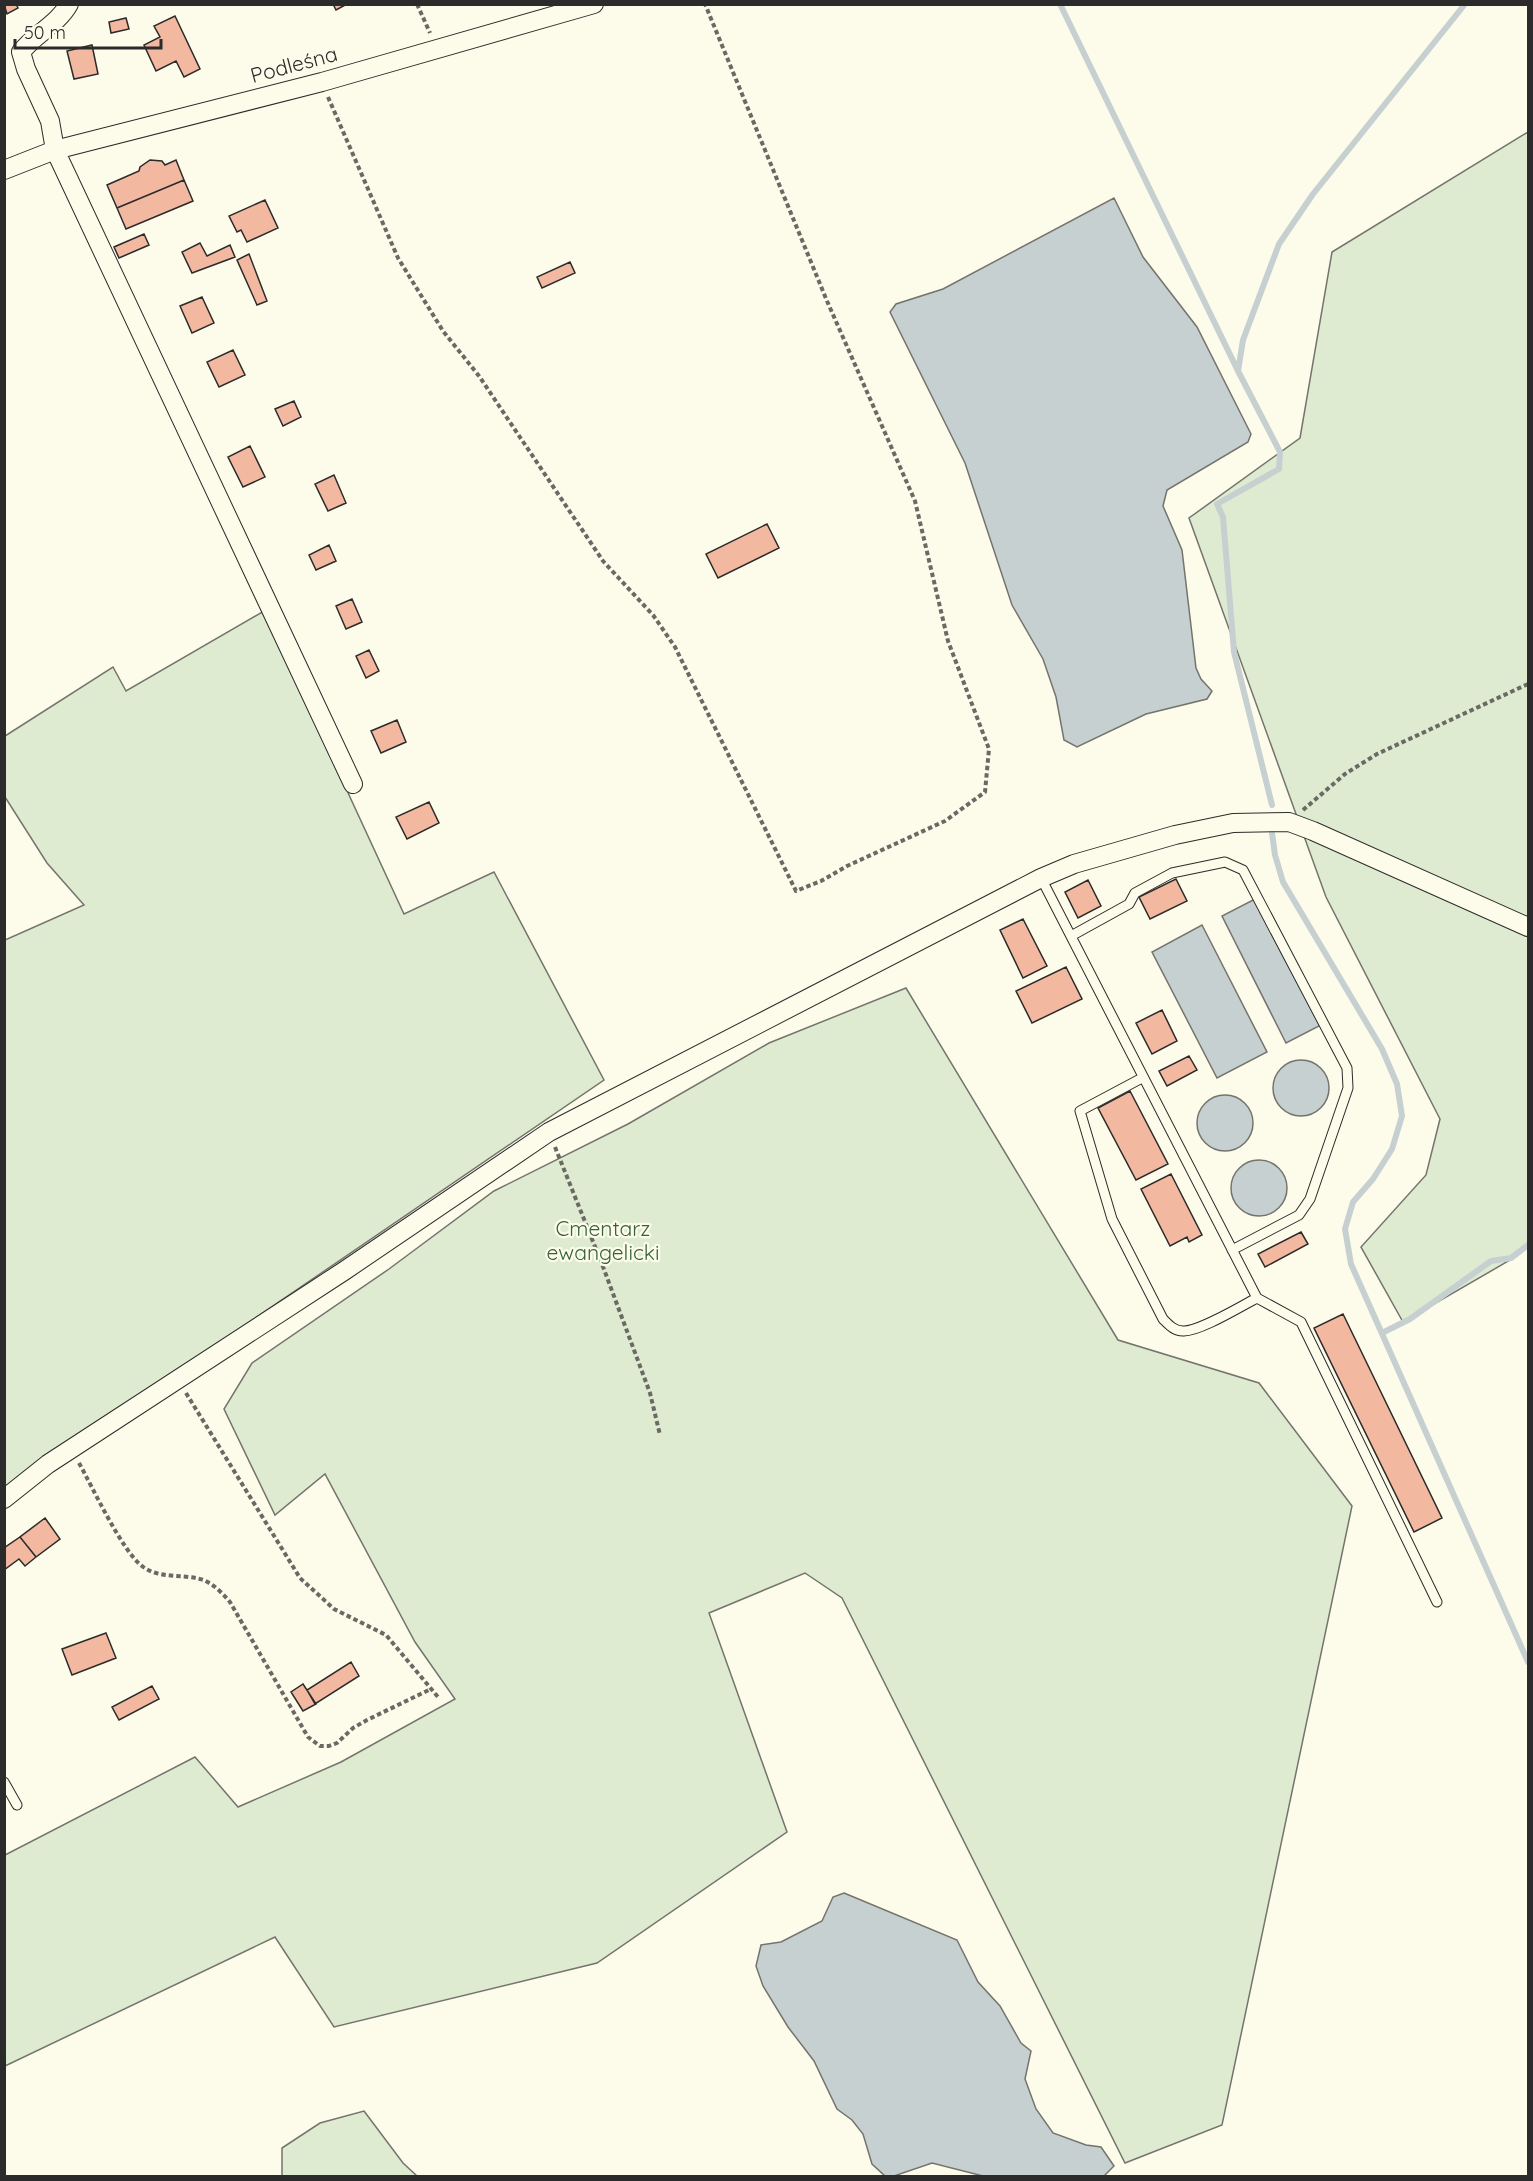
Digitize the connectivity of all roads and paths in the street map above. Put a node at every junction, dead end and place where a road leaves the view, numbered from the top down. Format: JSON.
{"nodes":[{"id":1,"x":69,"y":4,"type":"edge"},
{"id":2,"x":417,"y":4,"type":"edge"},
{"id":3,"x":594,"y":4,"type":"edge"},
{"id":4,"x":705,"y":4,"type":"edge"},
{"id":5,"x":438,"y":50,"type":"junction"},
{"id":6,"x":322,"y":82,"type":"junction"},
{"id":7,"x":56,"y":150,"type":"junction"},
{"id":8,"x":4,"y":170,"type":"edge"},
{"id":9,"x":1528,"y":684,"type":"edge"},
{"id":10,"x":353,"y":784,"type":"dead end"},
{"id":11,"x":1289,"y":822,"type":"junction"},
{"id":12,"x":1041,"y":878,"type":"junction"},
{"id":13,"x":1528,"y":927,"type":"edge"},
{"id":14,"x":1071,"y":936,"type":"junction"},
{"id":15,"x":1142,"y":1078,"type":"junction"},
{"id":16,"x":549,"y":1132,"type":"junction"},
{"id":17,"x":1232,"y":1250,"type":"junction"},
{"id":18,"x":1257,"y":1298,"type":"junction"},
{"id":19,"x":177,"y":1379,"type":"junction"},
{"id":20,"x":660,"y":1435,"type":"dead end"},
{"id":21,"x":71,"y":1449,"type":"junction"},
{"id":22,"x":4,"y":1499,"type":"edge"},
{"id":23,"x":1437,"y":1602,"type":"dead end"},
{"id":24,"x":431,"y":1689,"type":"junction"},
{"id":25,"x":438,"y":1697,"type":"dead end"},
{"id":26,"x":4,"y":1782,"type":"edge"},
{"id":27,"x":17,"y":1805,"type":"dead end"}],
"edges":[{"from":1,"to":7,"type":"street"},
{"from":2,"to":5,"type":"path"},
{"from":3,"to":5,"type":"street","name":"Podleśna"},
{"from":4,"to":6,"type":"path"},
{"from":5,"to":6,"type":"street","name":"Podleśna"},
{"from":6,"to":7,"type":"street","name":"Podleśna"},
{"from":7,"to":8,"type":"street","name":"Podleśna"},
{"from":7,"to":10,"type":"street"},
{"from":9,"to":11,"type":"path"},
{"from":11,"to":12,"type":"street"},
{"from":11,"to":13,"type":"street"},
{"from":12,"to":14,"type":"lane"},
{"from":12,"to":16,"type":"street"},
{"from":14,"to":15,"type":"lane"},
{"from":14,"to":17,"type":"lane"},
{"from":15,"to":17,"type":"lane"},
{"from":15,"to":18,"type":"lane"},
{"from":16,"to":19,"type":"street"},
{"from":16,"to":20,"type":"path"},
{"from":17,"to":18,"type":"lane"},
{"from":18,"to":23,"type":"lane"},
{"from":19,"to":21,"type":"street"},
{"from":19,"to":24,"type":"path"},
{"from":21,"to":22,"type":"street"},
{"from":21,"to":24,"type":"path"},
{"from":24,"to":25,"type":"path"},
{"from":26,"to":27,"type":"lane"}]}
